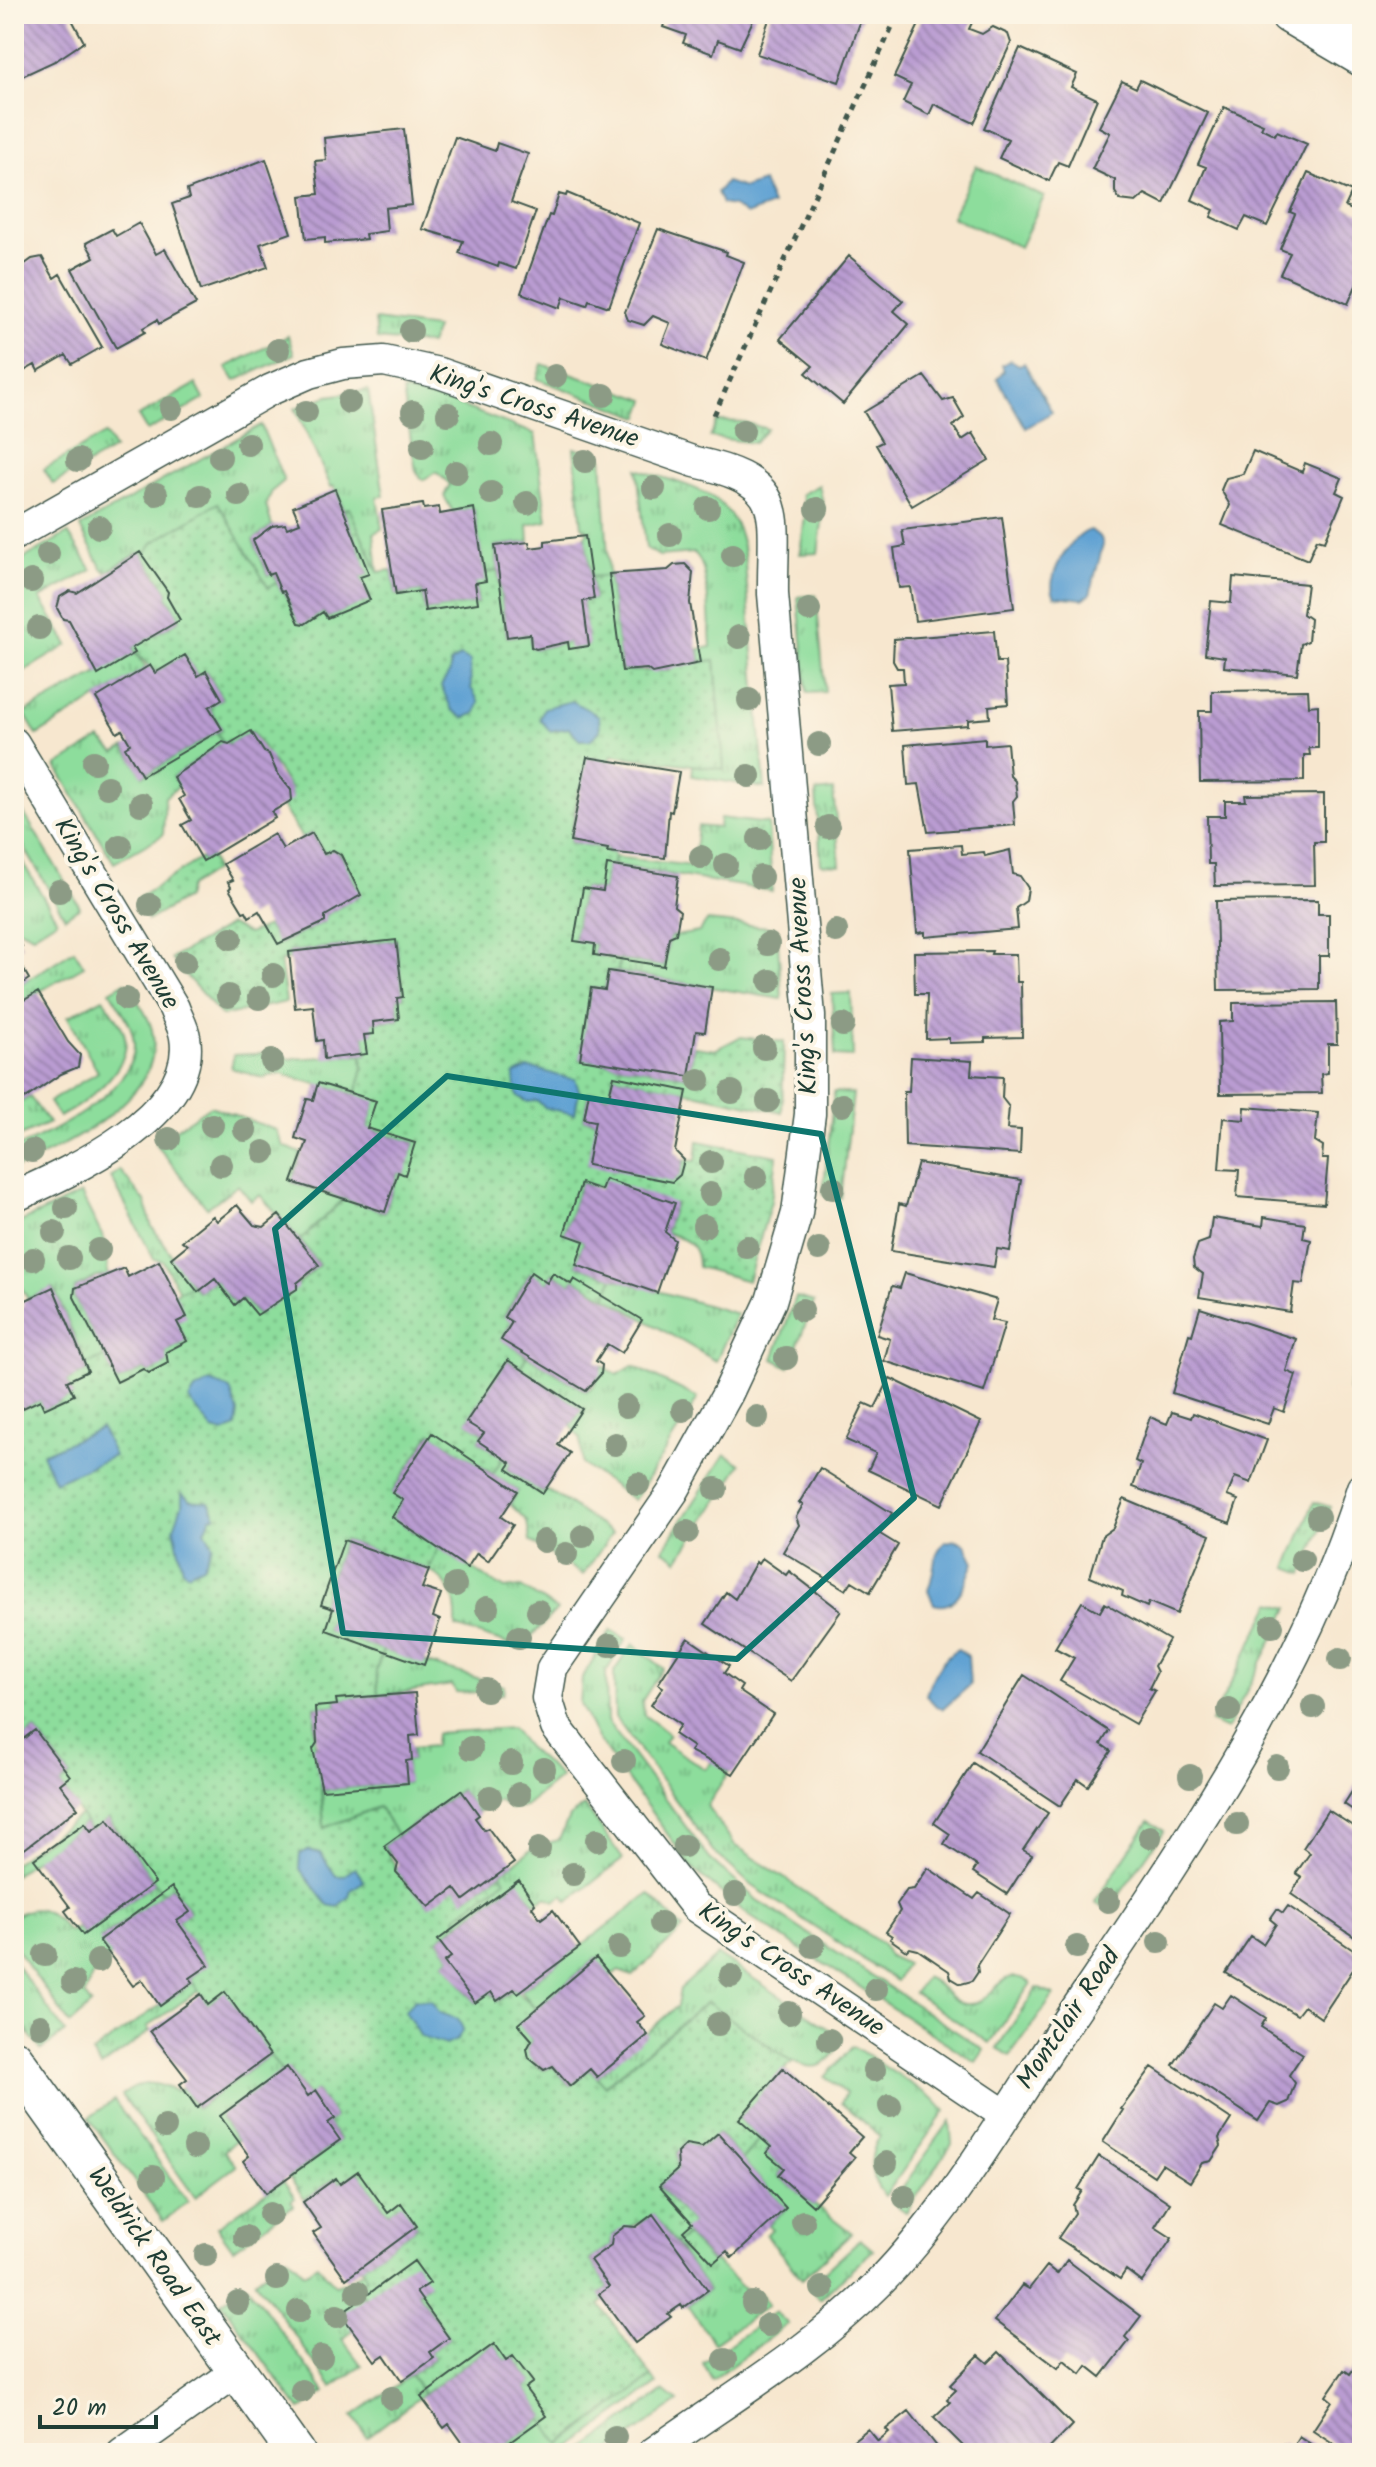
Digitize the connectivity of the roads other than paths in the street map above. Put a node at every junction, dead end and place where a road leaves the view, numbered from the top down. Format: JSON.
{"nodes":[{"id":1,"x":1289,"y":14,"type":"edge"},
{"id":2,"x":1352,"y":37,"type":"edge"},
{"id":3,"x":14,"y":535,"type":"edge"},
{"id":4,"x":14,"y":743,"type":"edge"},
{"id":5,"x":14,"y":1197,"type":"edge"},
{"id":6,"x":1362,"y":1488,"type":"edge"},
{"id":7,"x":14,"y":2059,"type":"edge"},
{"id":8,"x":1005,"y":2115,"type":"junction"},
{"id":9,"x":236,"y":2372,"type":"junction"},
{"id":10,"x":122,"y":2453,"type":"edge"},
{"id":11,"x":296,"y":2453,"type":"edge"},
{"id":12,"x":653,"y":2453,"type":"edge"}],
"edges":[{"from":1,"to":2,"type":"street"},
{"from":3,"to":8,"type":"street","name":"King's Cross Avenue"},
{"from":4,"to":5,"type":"street","name":"King's Cross Avenue"},
{"from":6,"to":8,"type":"street","name":"Montclair Road"},
{"from":7,"to":9,"type":"street","name":"Weldrick Road East"},
{"from":8,"to":12,"type":"street","name":"Montclair Road"},
{"from":9,"to":10,"type":"street"},
{"from":9,"to":11,"type":"street","name":"Weldrick Road East"}]}
